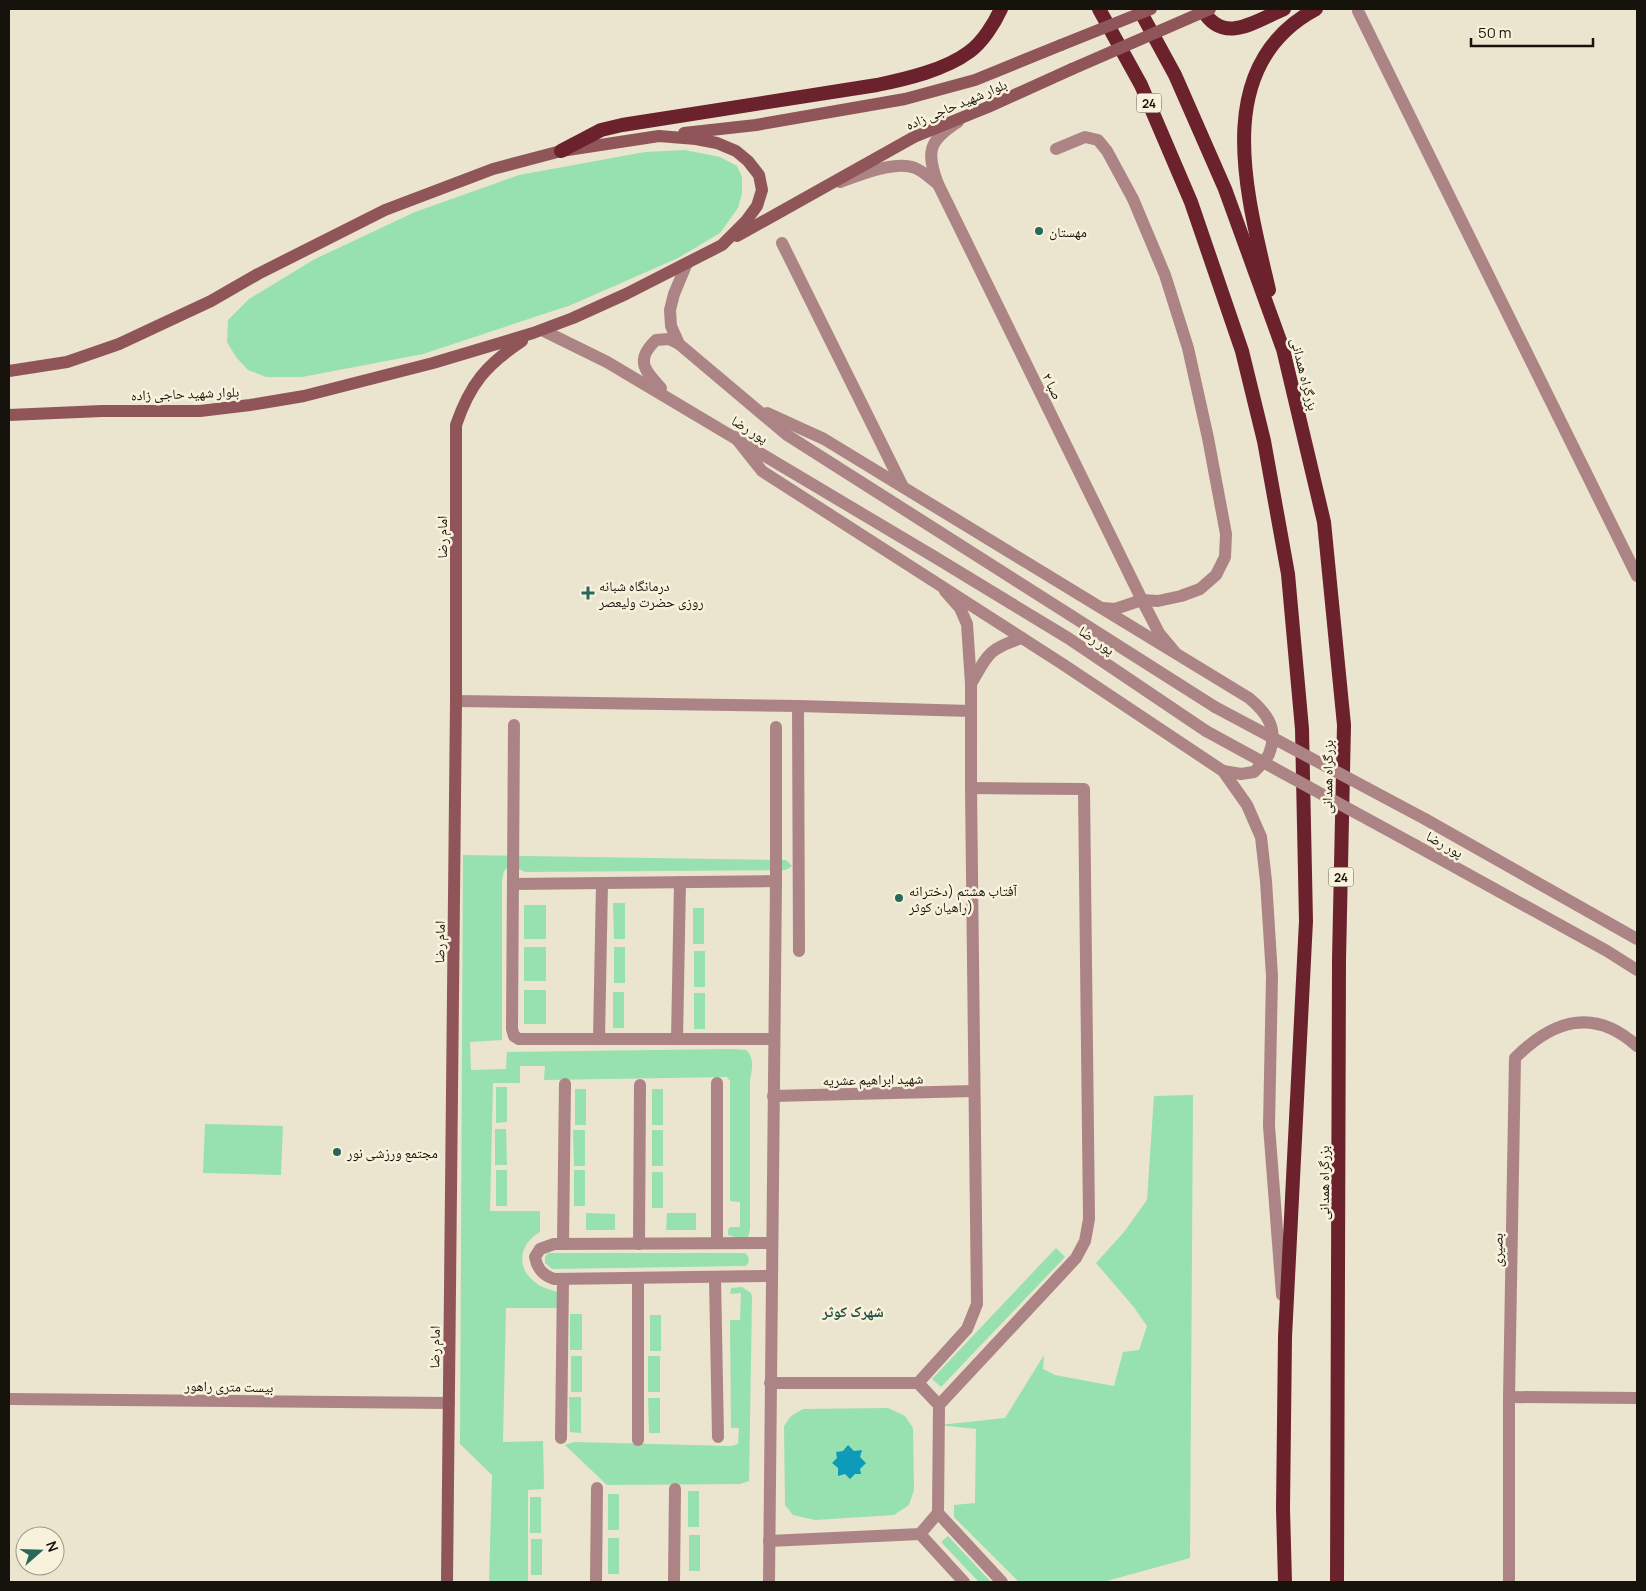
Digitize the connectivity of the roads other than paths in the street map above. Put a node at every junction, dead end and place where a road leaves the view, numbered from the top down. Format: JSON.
{"nodes":[{"id":1,"x":1001,"y":9,"type":"edge"},
{"id":2,"x":1099,"y":9,"type":"edge"},
{"id":3,"x":1139,"y":9,"type":"edge"},
{"id":4,"x":1151,"y":9,"type":"edge"},
{"id":5,"x":1202,"y":9,"type":"edge"},
{"id":6,"x":1210,"y":9,"type":"edge"},
{"id":7,"x":1284,"y":9,"type":"edge"},
{"id":8,"x":1316,"y":9,"type":"edge"},
{"id":9,"x":1358,"y":11,"type":"dead end"},
{"id":10,"x":971,"y":114,"type":"junction"},
{"id":11,"x":659,"y":136,"type":"junction"},
{"id":12,"x":1056,"y":149,"type":"dead end"},
{"id":13,"x":561,"y":151,"type":"junction"},
{"id":14,"x":938,"y":184,"type":"junction"},
{"id":15,"x":823,"y":188,"type":"junction"},
{"id":16,"x":782,"y":243,"type":"dead end"},
{"id":17,"x":722,"y":245,"type":"junction"},
{"id":18,"x":687,"y":263,"type":"junction"},
{"id":19,"x":538,"y":332,"type":"junction"},
{"id":20,"x":679,"y":344,"type":"junction"},
{"id":21,"x":1283,"y":349,"type":"junction"},
{"id":22,"x":9,"y":371,"type":"edge"},
{"id":23,"x":669,"y":398,"type":"junction"},
{"id":24,"x":753,"y":407,"type":"junction"},
{"id":25,"x":9,"y":415,"type":"edge"},
{"id":26,"x":735,"y":437,"type":"junction"},
{"id":27,"x":903,"y":487,"type":"junction"},
{"id":28,"x":1637,"y":576,"type":"edge"},
{"id":29,"x":941,"y":586,"type":"junction"},
{"id":30,"x":1142,"y":600,"type":"junction"},
{"id":31,"x":1102,"y":608,"type":"junction"},
{"id":32,"x":1022,"y":638,"type":"junction"},
{"id":33,"x":1176,"y":653,"type":"junction"},
{"id":34,"x":971,"y":684,"type":"junction"},
{"id":35,"x":456,"y":701,"type":"junction"},
{"id":36,"x":798,"y":706,"type":"junction"},
{"id":37,"x":971,"y":711,"type":"junction"},
{"id":38,"x":514,"y":724,"type":"dead end"},
{"id":39,"x":776,"y":727,"type":"dead end"},
{"id":40,"x":1223,"y":771,"type":"junction"},
{"id":41,"x":970,"y":788,"type":"junction"},
{"id":42,"x":776,"y":881,"type":"junction"},
{"id":43,"x":680,"y":882,"type":"junction"},
{"id":44,"x":602,"y":883,"type":"junction"},
{"id":45,"x":513,"y":884,"type":"junction"},
{"id":46,"x":1637,"y":939,"type":"edge"},
{"id":47,"x":799,"y":951,"type":"dead end"},
{"id":48,"x":1637,"y":970,"type":"edge"},
{"id":49,"x":599,"y":1039,"type":"junction"},
{"id":50,"x":677,"y":1039,"type":"junction"},
{"id":51,"x":774,"y":1039,"type":"junction"},
{"id":52,"x":1637,"y":1046,"type":"edge"},
{"id":53,"x":717,"y":1083,"type":"dead end"},
{"id":54,"x":565,"y":1084,"type":"dead end"},
{"id":55,"x":640,"y":1085,"type":"dead end"},
{"id":56,"x":974,"y":1091,"type":"junction"},
{"id":57,"x":773,"y":1096,"type":"junction"},
{"id":58,"x":717,"y":1243,"type":"junction"},
{"id":59,"x":772,"y":1243,"type":"junction"},
{"id":60,"x":563,"y":1244,"type":"junction"},
{"id":61,"x":639,"y":1244,"type":"junction"},
{"id":62,"x":771,"y":1276,"type":"junction"},
{"id":63,"x":715,"y":1277,"type":"junction"},
{"id":64,"x":638,"y":1278,"type":"junction"},
{"id":65,"x":563,"y":1279,"type":"junction"},
{"id":66,"x":1286,"y":1337,"type":"junction"},
{"id":67,"x":770,"y":1382,"type":"junction"},
{"id":68,"x":918,"y":1383,"type":"junction"},
{"id":69,"x":1510,"y":1397,"type":"junction"},
{"id":70,"x":1637,"y":1398,"type":"edge"},
{"id":71,"x":9,"y":1399,"type":"edge"},
{"id":72,"x":449,"y":1403,"type":"junction"},
{"id":73,"x":939,"y":1405,"type":"junction"},
{"id":74,"x":718,"y":1437,"type":"dead end"},
{"id":75,"x":561,"y":1438,"type":"dead end"},
{"id":76,"x":638,"y":1440,"type":"dead end"},
{"id":77,"x":597,"y":1488,"type":"dead end"},
{"id":78,"x":675,"y":1489,"type":"dead end"},
{"id":79,"x":1283,"y":1509,"type":"junction"},
{"id":80,"x":938,"y":1513,"type":"junction"},
{"id":81,"x":1338,"y":1529,"type":"junction"},
{"id":82,"x":920,"y":1534,"type":"junction"},
{"id":83,"x":769,"y":1541,"type":"junction"},
{"id":84,"x":447,"y":1582,"type":"edge"},
{"id":85,"x":596,"y":1582,"type":"edge"},
{"id":86,"x":674,"y":1582,"type":"edge"},
{"id":87,"x":769,"y":1582,"type":"edge"},
{"id":88,"x":964,"y":1582,"type":"edge"},
{"id":89,"x":1002,"y":1582,"type":"edge"},
{"id":90,"x":1275,"y":1582,"type":"edge"},
{"id":91,"x":1285,"y":1582,"type":"edge"},
{"id":92,"x":1337,"y":1582,"type":"edge"},
{"id":93,"x":1345,"y":1582,"type":"edge"},
{"id":94,"x":1509,"y":1582,"type":"edge"}],
"edges":[{"from":1,"to":13,"type":"highway"},
{"from":2,"to":66,"type":"highway","name":"بزرگراه همدانی","number":"24"},
{"from":3,"to":21,"type":"highway","name":"بزرگراه همدانی","number":"24"},
{"from":4,"to":11,"type":"main road","name":"بلوار شهید حاجی زاده","bridge":true},
{"from":5,"to":7,"type":"highway"},
{"from":6,"to":10,"type":"main road","name":"بلوار شهید حاجی زاده","bridge":true},
{"from":8,"to":21,"type":"highway"},
{"from":9,"to":28,"type":"street"},
{"from":10,"to":14,"type":"street","name":"صبا ۲"},
{"from":10,"to":15,"type":"main road","name":"بلوار شهید حاجی زاده"},
{"from":11,"to":13,"type":"main road"},
{"from":11,"to":17,"type":"main road"},
{"from":12,"to":30,"type":"street"},
{"from":13,"to":22,"type":"main road"},
{"from":14,"to":15,"type":"street"},
{"from":14,"to":30,"type":"street","name":"صبا ۲"},
{"from":15,"to":17,"type":"main road","name":"بلوار شهید حاجی زاده"},
{"from":16,"to":27,"type":"street"},
{"from":17,"to":18,"type":"main road","name":"بلوار شهید حاجی زاده"},
{"from":18,"to":19,"type":"main road","name":"بلوار شهید حاجی زاده"},
{"from":18,"to":20,"type":"street"},
{"from":19,"to":23,"type":"street","name":"پور رضا"},
{"from":19,"to":25,"type":"main road","name":"بلوار شهید حاجی زاده"},
{"from":19,"to":35,"type":"main road","name":"امام رضا"},
{"from":20,"to":23,"type":"street"},
{"from":20,"to":24,"type":"street","name":"پور رضا"},
{"from":21,"to":81,"type":"highway","name":"بزرگراه همدانی","number":"24"},
{"from":23,"to":26,"type":"street","name":"پور رضا"},
{"from":24,"to":27,"type":"street"},
{"from":24,"to":46,"type":"street","name":"پور رضا","bridge":true},
{"from":26,"to":29,"type":"street"},
{"from":26,"to":48,"type":"street","name":"پور رضا","bridge":true},
{"from":27,"to":31,"type":"street"},
{"from":29,"to":32,"type":"street"},
{"from":29,"to":34,"type":"street"},
{"from":30,"to":31,"type":"street"},
{"from":30,"to":33,"type":"street","name":"صبا ۲"},
{"from":31,"to":33,"type":"street"},
{"from":32,"to":34,"type":"street"},
{"from":32,"to":40,"type":"street"},
{"from":33,"to":40,"type":"street"},
{"from":34,"to":37,"type":"street"},
{"from":35,"to":36,"type":"street"},
{"from":35,"to":72,"type":"main road","name":"امام رضا"},
{"from":36,"to":37,"type":"street"},
{"from":36,"to":47,"type":"street"},
{"from":37,"to":41,"type":"street"},
{"from":38,"to":45,"type":"street"},
{"from":39,"to":42,"type":"street"},
{"from":40,"to":66,"type":"street"},
{"from":41,"to":56,"type":"street"},
{"from":41,"to":73,"type":"street"},
{"from":42,"to":43,"type":"street"},
{"from":42,"to":51,"type":"street"},
{"from":43,"to":44,"type":"street"},
{"from":43,"to":50,"type":"street"},
{"from":44,"to":45,"type":"street"},
{"from":44,"to":49,"type":"street"},
{"from":45,"to":49,"type":"street"},
{"from":49,"to":50,"type":"street"},
{"from":50,"to":51,"type":"street"},
{"from":51,"to":57,"type":"street"},
{"from":52,"to":69,"type":"street","name":"بصیری"},
{"from":53,"to":58,"type":"street"},
{"from":54,"to":60,"type":"street"},
{"from":55,"to":61,"type":"street"},
{"from":56,"to":57,"type":"street","name":"شهید ابراهیم عشریه"},
{"from":56,"to":68,"type":"street"},
{"from":57,"to":59,"type":"street"},
{"from":58,"to":59,"type":"street"},
{"from":58,"to":61,"type":"street"},
{"from":59,"to":62,"type":"street"},
{"from":60,"to":61,"type":"street"},
{"from":60,"to":65,"type":"street"},
{"from":62,"to":63,"type":"street"},
{"from":62,"to":67,"type":"street"},
{"from":63,"to":64,"type":"street"},
{"from":63,"to":74,"type":"street"},
{"from":64,"to":65,"type":"street"},
{"from":64,"to":76,"type":"street"},
{"from":65,"to":75,"type":"street"},
{"from":66,"to":79,"type":"highway","name":"بزرگراه همدانی","number":"24"},
{"from":67,"to":68,"type":"street"},
{"from":67,"to":83,"type":"street"},
{"from":68,"to":73,"type":"street"},
{"from":69,"to":70,"type":"street"},
{"from":69,"to":94,"type":"street","name":"بصیری"},
{"from":71,"to":72,"type":"street","name":"بیست متری راهور"},
{"from":72,"to":84,"type":"main road","name":"امام رضا"},
{"from":73,"to":80,"type":"street"},
{"from":77,"to":85,"type":"street"},
{"from":78,"to":86,"type":"street"},
{"from":79,"to":90,"type":"highway"},
{"from":79,"to":91,"type":"highway","name":"بزرگراه همدانی","number":"24"},
{"from":80,"to":82,"type":"street"},
{"from":80,"to":89,"type":"street"},
{"from":81,"to":92,"type":"highway","name":"بزرگراه همدانی","number":"24"},
{"from":81,"to":93,"type":"highway"},
{"from":82,"to":83,"type":"street"},
{"from":82,"to":88,"type":"street"},
{"from":83,"to":87,"type":"street"}]}
